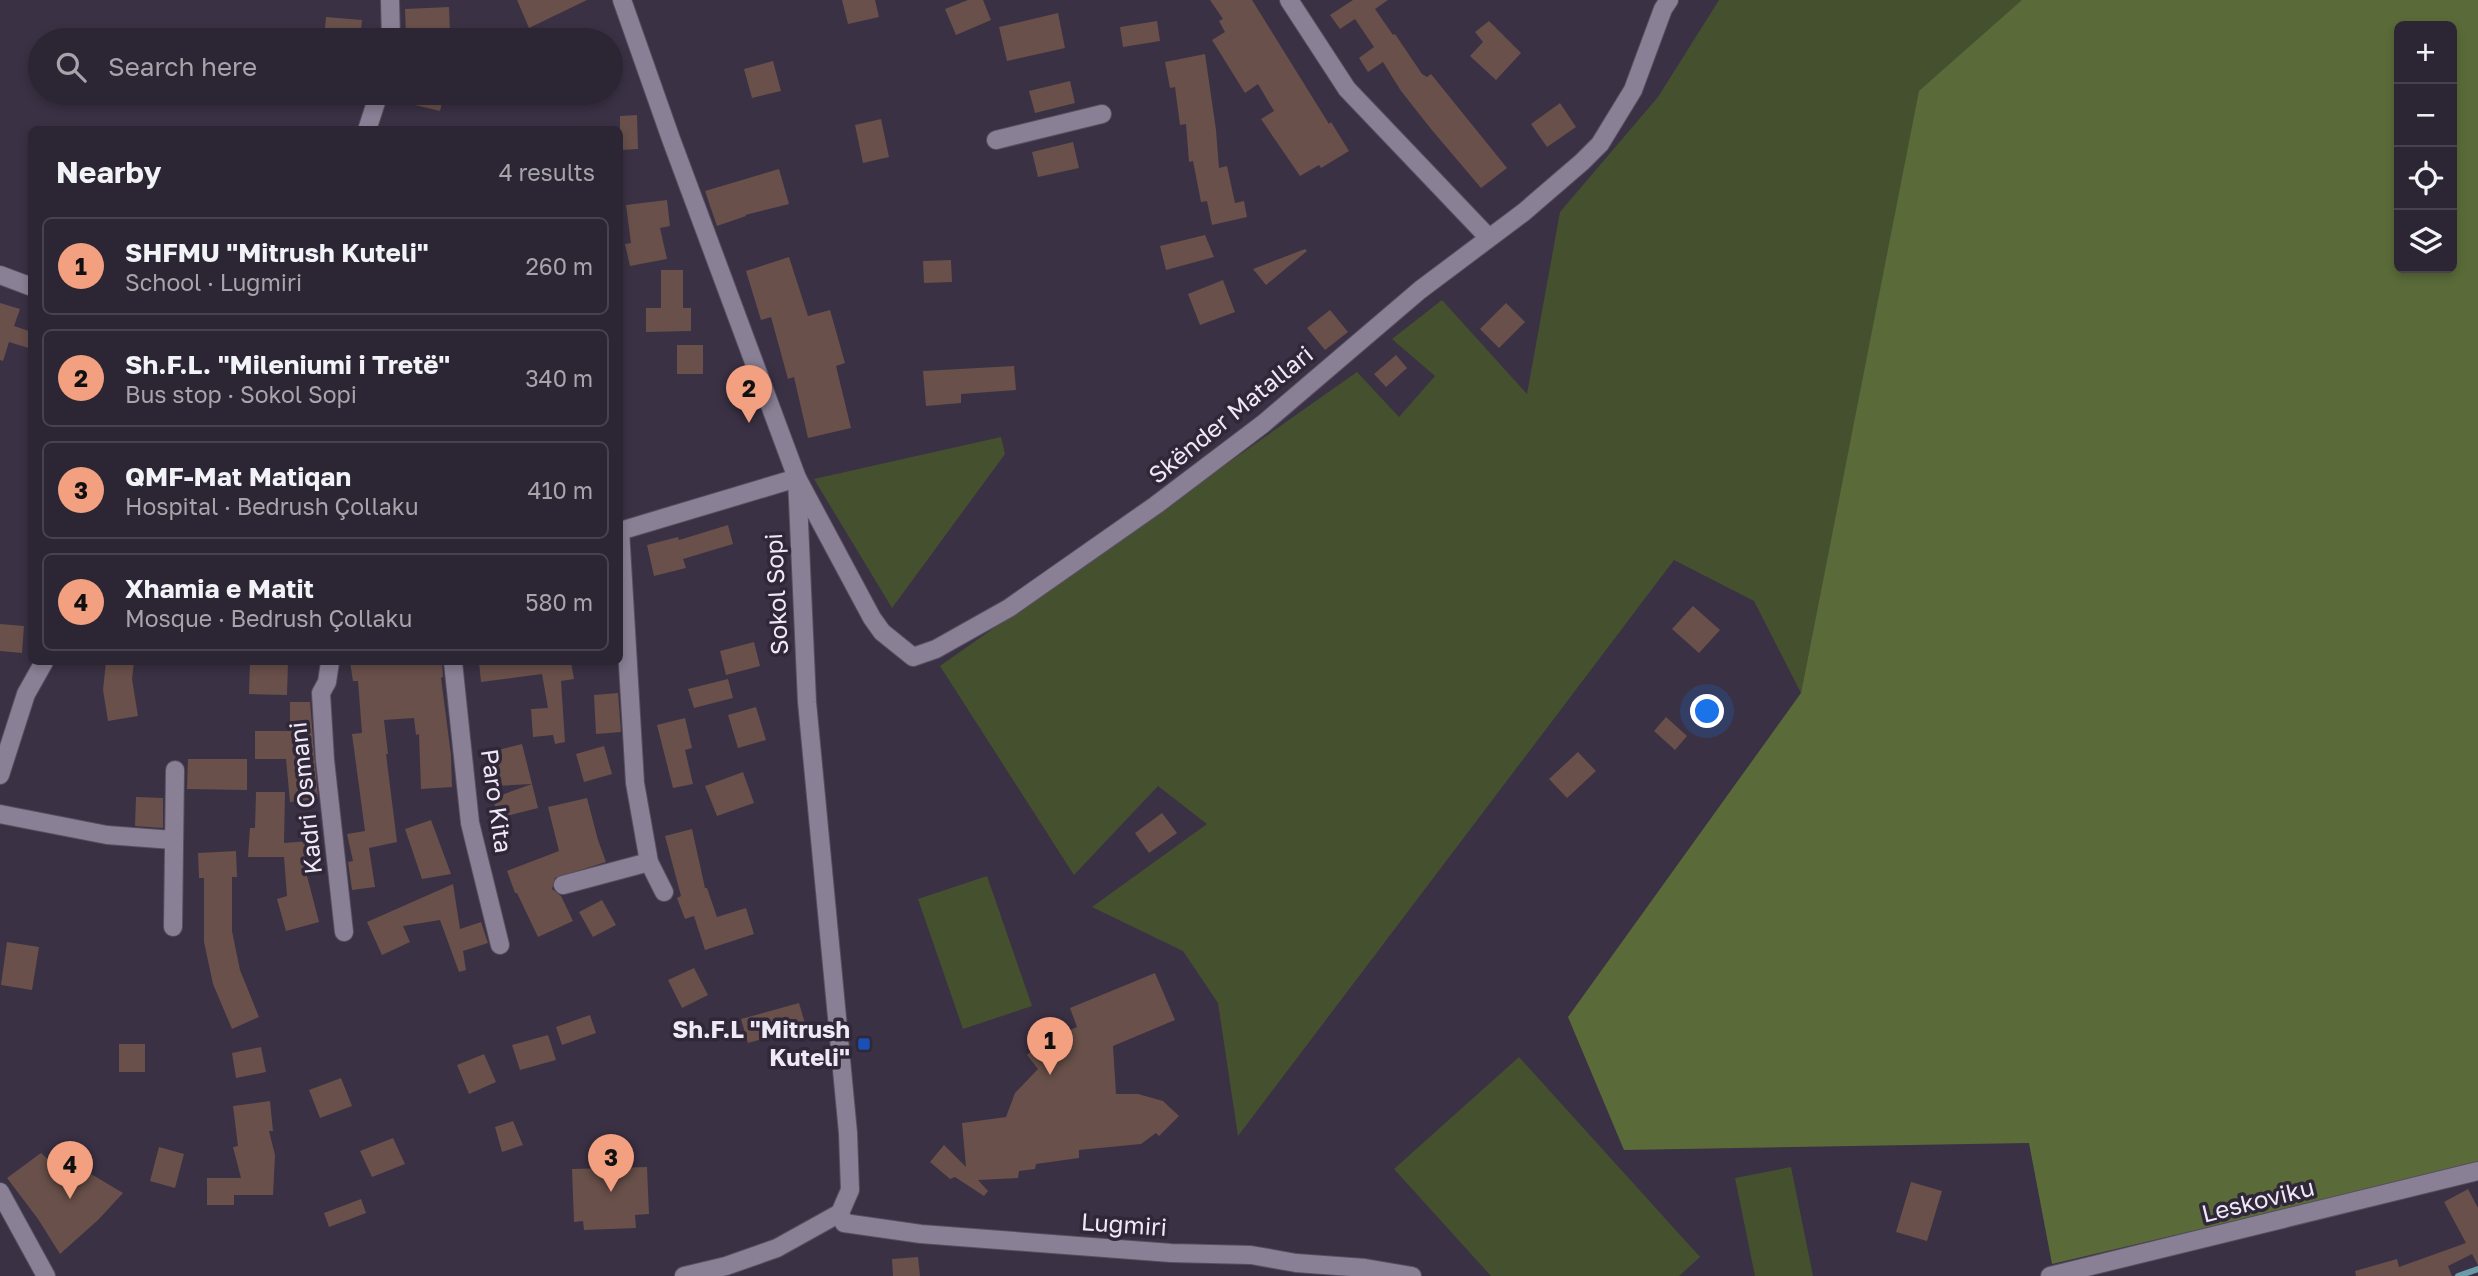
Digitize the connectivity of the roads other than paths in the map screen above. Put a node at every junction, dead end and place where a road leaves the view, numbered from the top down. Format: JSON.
{"nodes":[{"id":1,"x":390,"y":0,"type":"edge"},
{"id":2,"x":622,"y":0,"type":"edge"},
{"id":3,"x":1289,"y":0,"type":"edge"},
{"id":4,"x":1669,"y":0,"type":"edge"},
{"id":5,"x":391,"y":28,"type":"edge"},
{"id":6,"x":375,"y":105,"type":"edge"},
{"id":7,"x":1102,"y":114,"type":"dead end"},
{"id":8,"x":368,"y":126,"type":"edge"},
{"id":9,"x":996,"y":140,"type":"dead end"},
{"id":10,"x":1489,"y":238,"type":"junction"},
{"id":11,"x":0,"y":275,"type":"edge"},
{"id":12,"x":28,"y":286,"type":"edge"},
{"id":13,"x":797,"y":478,"type":"junction"},
{"id":14,"x":623,"y":529,"type":"edge"},
{"id":15,"x":623,"y":581,"type":"edge"},
{"id":16,"x":42,"y":665,"type":"edge"},
{"id":17,"x":330,"y":665,"type":"edge"},
{"id":18,"x":453,"y":665,"type":"edge"},
{"id":19,"x":175,"y":769,"type":"dead end"},
{"id":20,"x":0,"y":775,"type":"edge"},
{"id":21,"x":0,"y":814,"type":"edge"},
{"id":22,"x":173,"y":840,"type":"junction"},
{"id":23,"x":649,"y":862,"type":"junction"},
{"id":24,"x":563,"y":885,"type":"dead end"},
{"id":25,"x":664,"y":892,"type":"dead end"},
{"id":26,"x":173,"y":927,"type":"dead end"},
{"id":27,"x":344,"y":932,"type":"dead end"},
{"id":28,"x":500,"y":945,"type":"dead end"},
{"id":29,"x":2478,"y":1171,"type":"edge"},
{"id":30,"x":0,"y":1192,"type":"edge"},
{"id":31,"x":840,"y":1213,"type":"junction"},
{"id":32,"x":46,"y":1276,"type":"edge"},
{"id":33,"x":684,"y":1276,"type":"edge"},
{"id":34,"x":1412,"y":1276,"type":"edge"},
{"id":35,"x":2050,"y":1276,"type":"edge"}],
"edges":[{"from":1,"to":5,"type":"street"},
{"from":2,"to":13,"type":"street","name":"Sokol Sopi"},
{"from":3,"to":10,"type":"street"},
{"from":4,"to":10,"type":"street","name":"Skënder Matallari"},
{"from":6,"to":8,"type":"street"},
{"from":7,"to":9,"type":"street"},
{"from":10,"to":13,"type":"street","name":"Skënder Matallari"},
{"from":11,"to":12,"type":"street"},
{"from":13,"to":14,"type":"street"},
{"from":13,"to":31,"type":"street","name":"Sokol Sopi"},
{"from":15,"to":23,"type":"street"},
{"from":16,"to":20,"type":"street"},
{"from":17,"to":27,"type":"street","name":"Kadri Osmani"},
{"from":18,"to":28,"type":"street","name":"Paro Kita"},
{"from":19,"to":22,"type":"street"},
{"from":21,"to":22,"type":"street"},
{"from":22,"to":26,"type":"street"},
{"from":23,"to":24,"type":"street"},
{"from":23,"to":25,"type":"street"},
{"from":29,"to":35,"type":"street","name":"Leskoviku"},
{"from":30,"to":32,"type":"street"},
{"from":31,"to":33,"type":"street"},
{"from":31,"to":34,"type":"street","name":"Lugmiri"}]}
